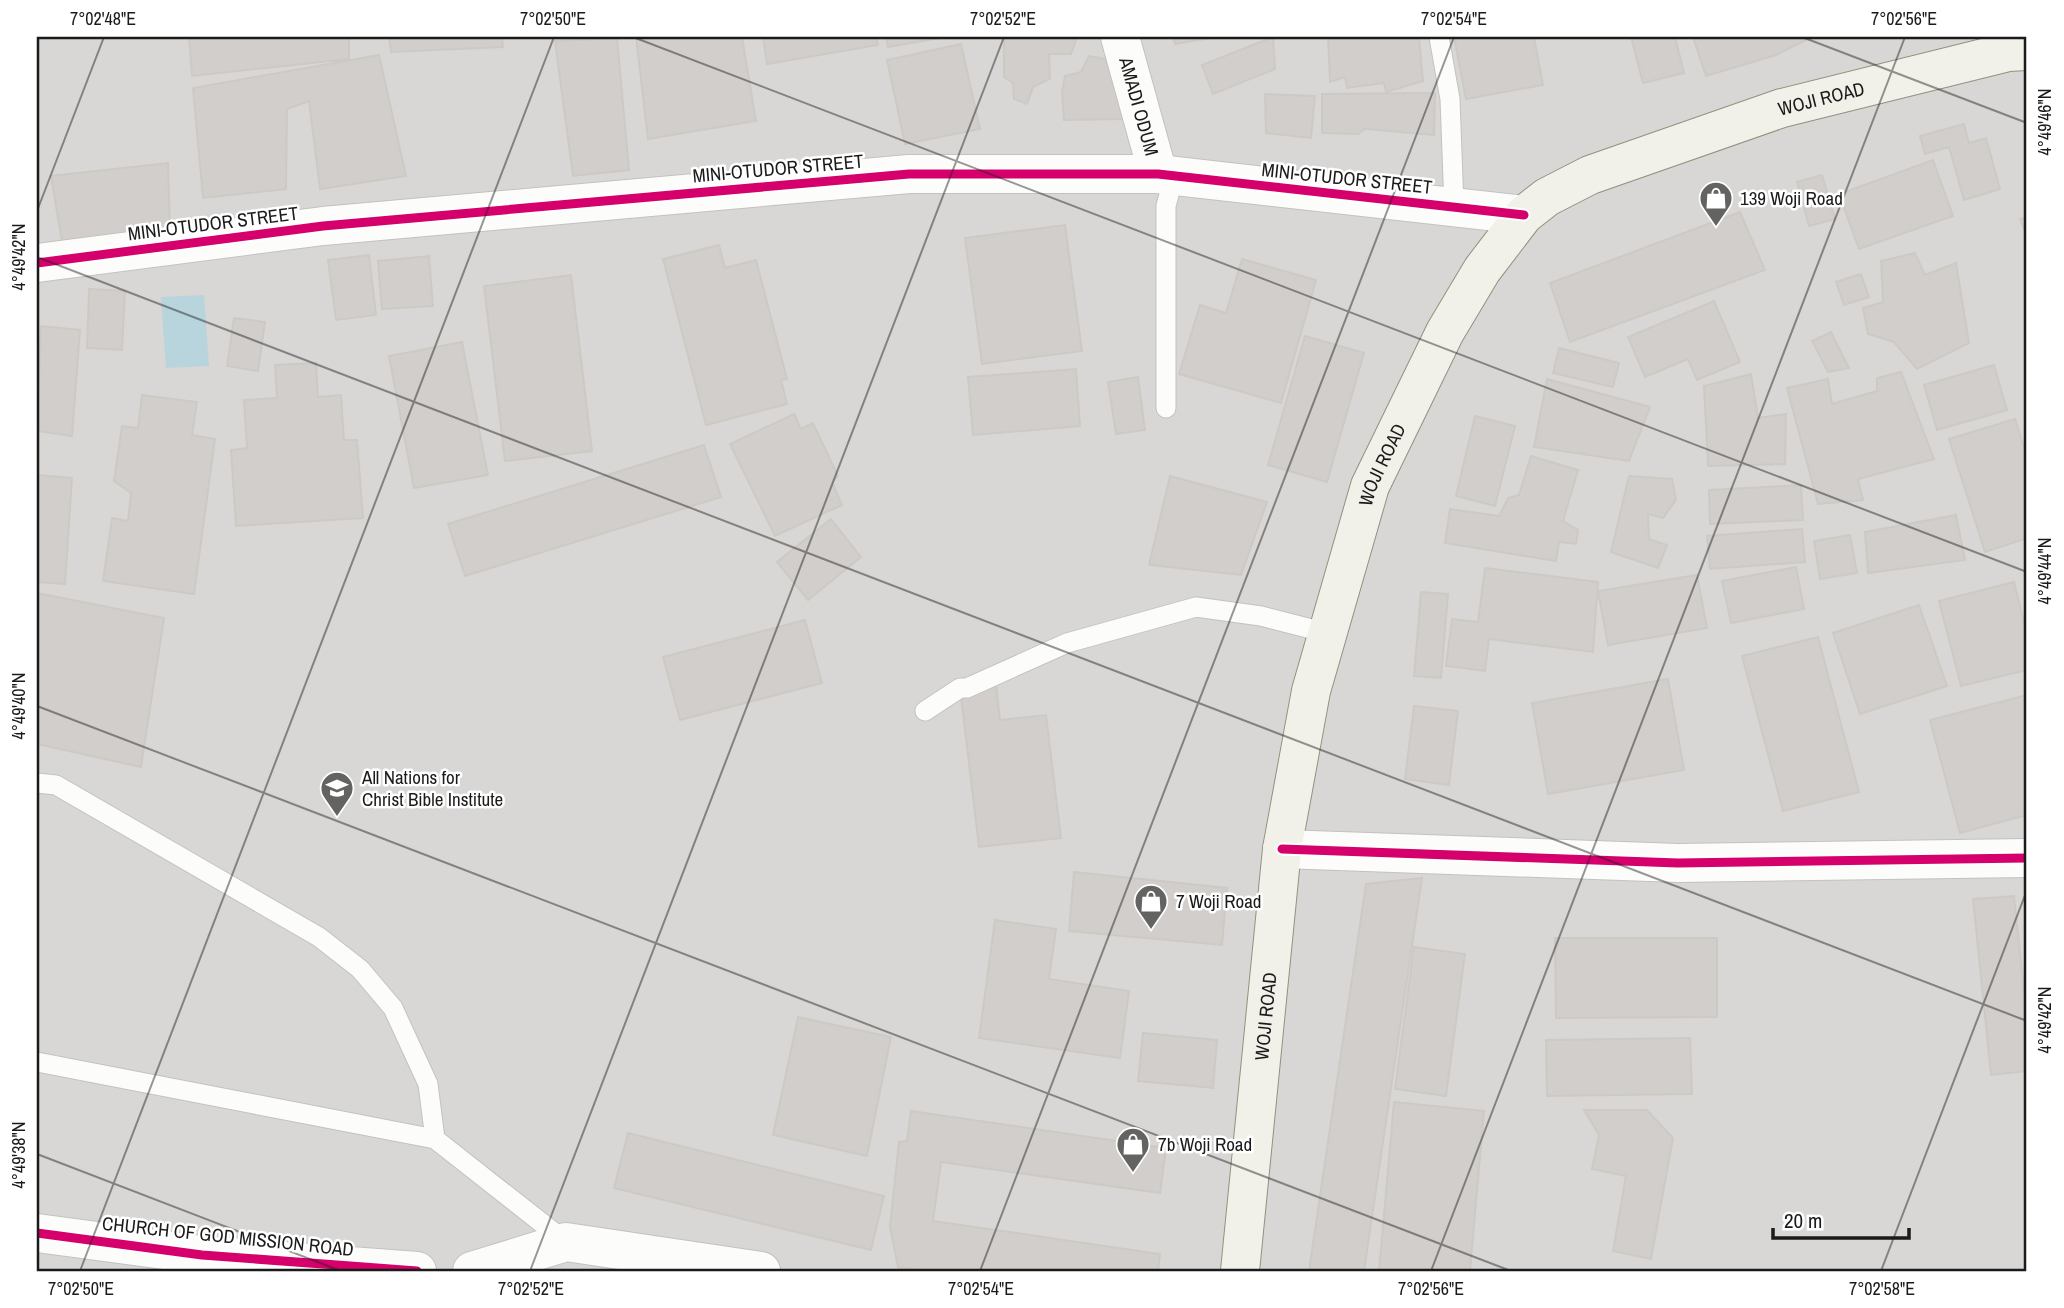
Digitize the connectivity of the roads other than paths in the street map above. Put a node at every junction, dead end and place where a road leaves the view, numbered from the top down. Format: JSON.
{"nodes":[{"id":1,"x":1120,"y":37,"type":"edge"},
{"id":2,"x":1439,"y":37,"type":"edge"},
{"id":3,"x":2012,"y":47,"type":"edge"},
{"id":4,"x":1166,"y":175,"type":"junction"},
{"id":5,"x":1454,"y":207,"type":"junction"},
{"id":6,"x":1524,"y":215,"type":"junction"},
{"id":7,"x":37,"y":264,"type":"edge"},
{"id":8,"x":1166,"y":408,"type":"dead end"},
{"id":9,"x":1327,"y":633,"type":"junction"},
{"id":10,"x":925,"y":711,"type":"dead end"},
{"id":11,"x":37,"y":783,"type":"edge"},
{"id":12,"x":1282,"y":849,"type":"junction"},
{"id":13,"x":2027,"y":859,"type":"edge"},
{"id":14,"x":37,"y":1062,"type":"edge"},
{"id":15,"x":435,"y":1139,"type":"junction"},
{"id":16,"x":37,"y":1233,"type":"edge"},
{"id":17,"x":566,"y":1242,"type":"junction"},
{"id":18,"x":202,"y":1263,"type":"edge"},
{"id":19,"x":417,"y":1271,"type":"edge"},
{"id":20,"x":472,"y":1271,"type":"edge"},
{"id":21,"x":761,"y":1271,"type":"edge"},
{"id":22,"x":1240,"y":1271,"type":"edge"}],
"edges":[{"from":1,"to":4,"type":"street","name":"AMADI ODUM"},
{"from":2,"to":5,"type":"lane"},
{"from":3,"to":6,"type":"main road","name":"WOJI ROAD"},
{"from":4,"to":5,"type":"street","name":"MINI-OTUDOR STREET"},
{"from":4,"to":7,"type":"street","name":"MINI-OTUDOR STREET"},
{"from":4,"to":8,"type":"lane"},
{"from":5,"to":6,"type":"street","name":"MINI-OTUDOR STREET"},
{"from":6,"to":9,"type":"main road","name":"WOJI ROAD"},
{"from":9,"to":10,"type":"lane"},
{"from":9,"to":12,"type":"main road","name":"WOJI ROAD"},
{"from":11,"to":15,"type":"lane"},
{"from":12,"to":13,"type":"street"},
{"from":12,"to":22,"type":"main road","name":"WOJI ROAD"},
{"from":14,"to":15,"type":"lane"},
{"from":15,"to":17,"type":"lane"},
{"from":16,"to":18,"type":"street","name":"CHURCH OF GOD MISSION ROAD"},
{"from":17,"to":20,"type":"street"},
{"from":17,"to":21,"type":"street"},
{"from":18,"to":19,"type":"street","name":"CHURCH OF GOD MISSION ROAD"}]}
